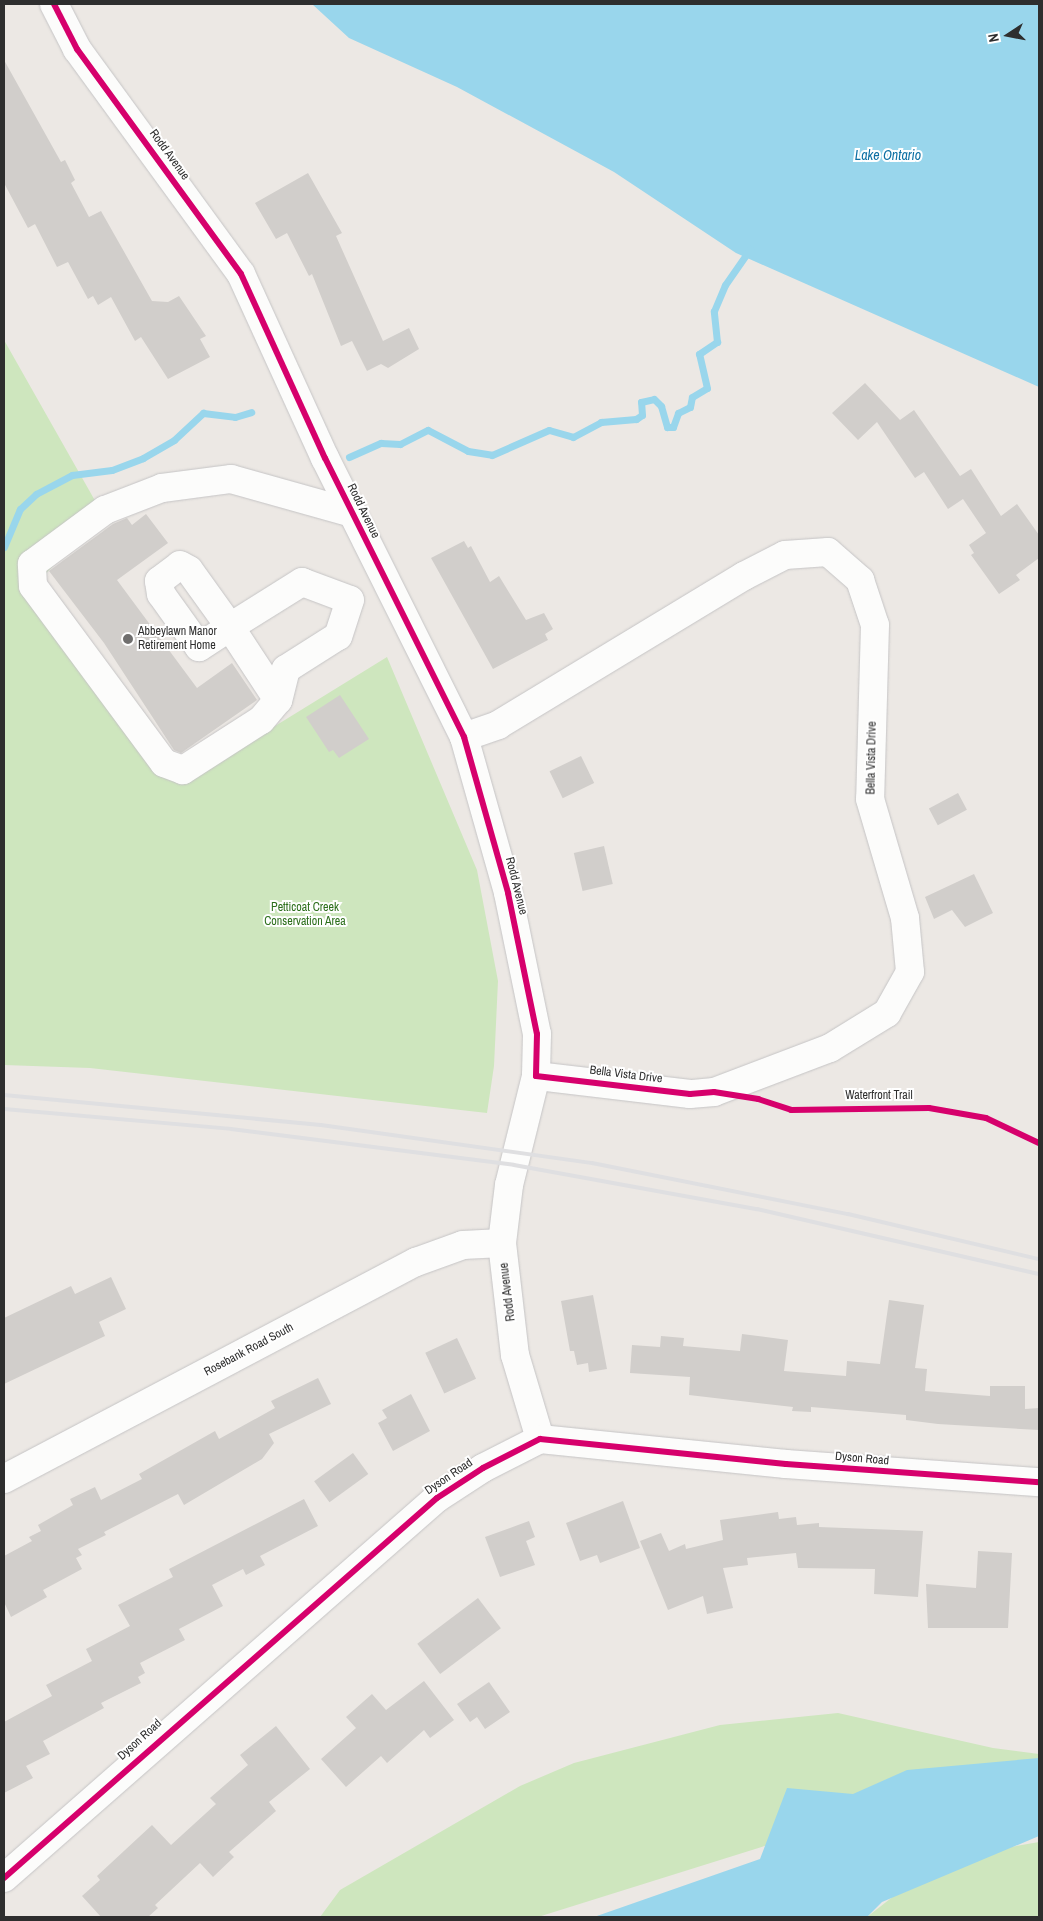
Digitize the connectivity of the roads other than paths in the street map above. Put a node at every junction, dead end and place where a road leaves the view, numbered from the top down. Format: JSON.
{"nodes":[{"id":1,"x":54,"y":4,"type":"edge"},
{"id":2,"x":352,"y":513,"type":"junction"},
{"id":3,"x":386,"y":583,"type":"junction"},
{"id":4,"x":350,"y":600,"type":"junction"},
{"id":5,"x":278,"y":700,"type":"junction"},
{"id":6,"x":464,"y":737,"type":"junction"},
{"id":7,"x":536,"y":1076,"type":"junction"},
{"id":8,"x":502,"y":1243,"type":"junction"},
{"id":9,"x":540,"y":1439,"type":"junction"},
{"id":10,"x":4,"y":1478,"type":"edge"},
{"id":11,"x":1039,"y":1482,"type":"edge"},
{"id":12,"x":4,"y":1878,"type":"edge"}],
"edges":[{"from":1,"to":2,"type":"street","name":"Rodd Avenue"},
{"from":2,"to":3,"type":"street","name":"Rodd Avenue"},
{"from":2,"to":5,"type":"street"},
{"from":3,"to":4,"type":"street"},
{"from":3,"to":6,"type":"street","name":"Rodd Avenue"},
{"from":4,"to":5,"type":"street"},
{"from":4,"to":5,"type":"street"},
{"from":6,"to":7,"type":"street","name":"Rodd Avenue"},
{"from":6,"to":7,"type":"street","name":"Bella Vista Drive"},
{"from":7,"to":8,"type":"street","name":"Rodd Avenue"},
{"from":8,"to":9,"type":"street","name":"Rodd Avenue"},
{"from":8,"to":10,"type":"street","name":"Rosebank Road South"},
{"from":9,"to":11,"type":"street","name":"Dyson Road"},
{"from":9,"to":12,"type":"street","name":"Dyson Road"}]}
